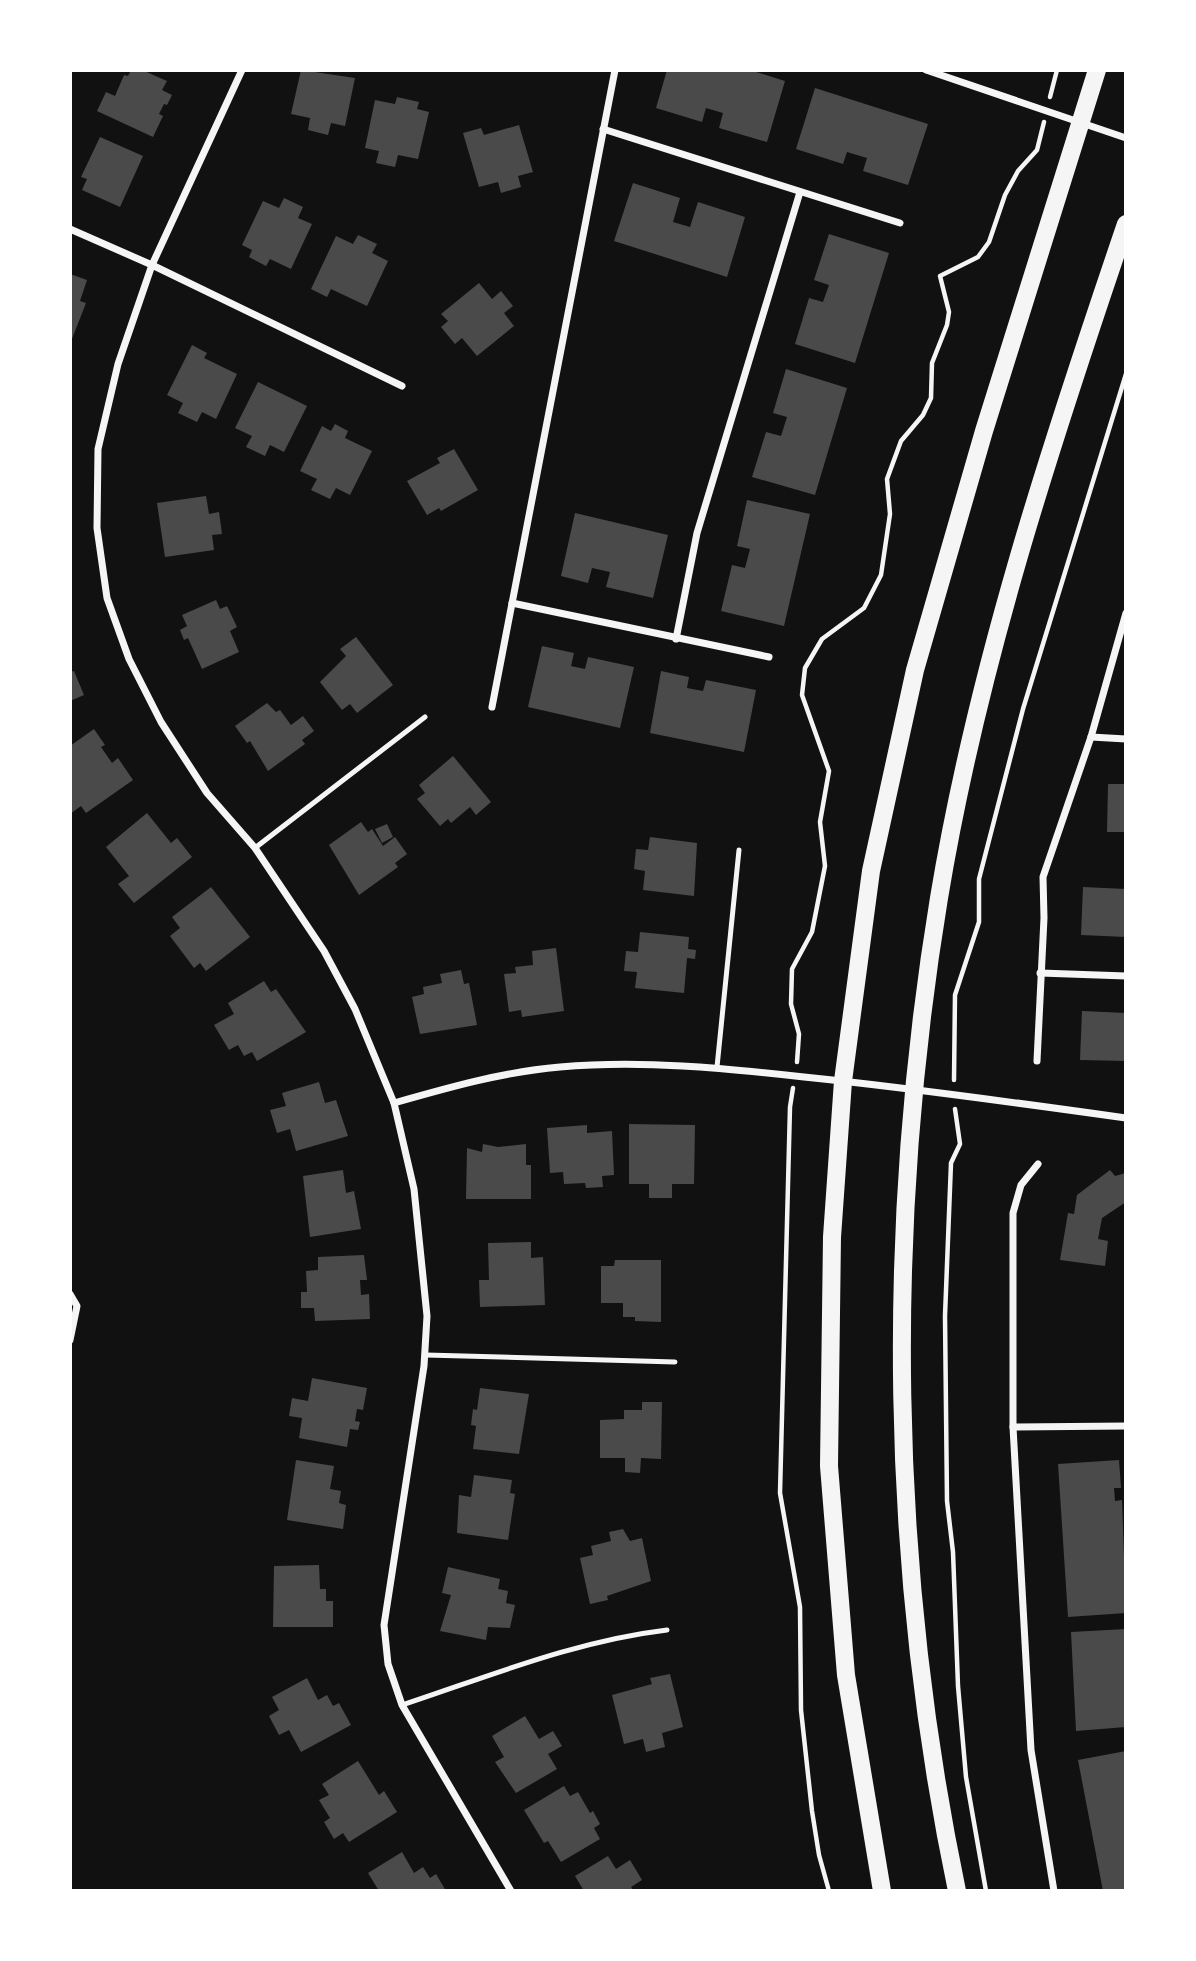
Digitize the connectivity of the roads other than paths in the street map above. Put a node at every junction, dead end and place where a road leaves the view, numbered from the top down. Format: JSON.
{"nodes":[{"id":1,"x":242,"y":70,"type":"edge"},
{"id":2,"x":615,"y":70,"type":"edge"},
{"id":3,"x":926,"y":70,"type":"edge"},
{"id":4,"x":1097,"y":70,"type":"edge"},
{"id":5,"x":1081,"y":121,"type":"junction"},
{"id":6,"x":603,"y":130,"type":"junction"},
{"id":7,"x":1126,"y":138,"type":"edge"},
{"id":8,"x":800,"y":192,"type":"junction"},
{"id":9,"x":901,"y":223,"type":"dead end"},
{"id":10,"x":1126,"y":223,"type":"edge"},
{"id":11,"x":70,"y":229,"type":"edge"},
{"id":12,"x":152,"y":265,"type":"junction"},
{"id":13,"x":402,"y":386,"type":"dead end"},
{"id":14,"x":512,"y":603,"type":"junction"},
{"id":15,"x":1126,"y":612,"type":"edge"},
{"id":16,"x":676,"y":639,"type":"junction"},
{"id":17,"x":769,"y":657,"type":"dead end"},
{"id":18,"x":492,"y":707,"type":"dead end"},
{"id":19,"x":425,"y":717,"type":"dead end"},
{"id":20,"x":1090,"y":737,"type":"junction"},
{"id":21,"x":1126,"y":739,"type":"edge"},
{"id":22,"x":254,"y":848,"type":"junction"},
{"id":23,"x":739,"y":850,"type":"dead end"},
{"id":24,"x":1040,"y":973,"type":"junction"},
{"id":25,"x":1126,"y":976,"type":"edge"},
{"id":26,"x":1037,"y":1061,"type":"dead end"},
{"id":27,"x":717,"y":1067,"type":"junction"},
{"id":28,"x":843,"y":1081,"type":"junction"},
{"id":29,"x":915,"y":1089,"type":"junction"},
{"id":30,"x":394,"y":1103,"type":"junction"},
{"id":31,"x":1126,"y":1118,"type":"edge"},
{"id":32,"x":1038,"y":1164,"type":"dead end"},
{"id":33,"x":70,"y":1294,"type":"edge"},
{"id":34,"x":70,"y":1340,"type":"edge"},
{"id":35,"x":426,"y":1355,"type":"junction"},
{"id":36,"x":675,"y":1362,"type":"dead end"},
{"id":37,"x":1126,"y":1426,"type":"edge"},
{"id":38,"x":1013,"y":1427,"type":"junction"},
{"id":39,"x":667,"y":1630,"type":"dead end"},
{"id":40,"x":402,"y":1705,"type":"junction"},
{"id":41,"x":511,"y":1891,"type":"edge"},
{"id":42,"x":882,"y":1891,"type":"edge"},
{"id":43,"x":957,"y":1891,"type":"edge"},
{"id":44,"x":1054,"y":1891,"type":"edge"}],
"edges":[{"from":1,"to":12,"type":"street"},
{"from":2,"to":6,"type":"street"},
{"from":3,"to":5,"type":"street"},
{"from":4,"to":5,"type":"main road"},
{"from":5,"to":7,"type":"street"},
{"from":5,"to":28,"type":"main road"},
{"from":6,"to":8,"type":"street"},
{"from":6,"to":14,"type":"street"},
{"from":8,"to":9,"type":"street"},
{"from":8,"to":16,"type":"street"},
{"from":10,"to":29,"type":"main road"},
{"from":11,"to":12,"type":"street"},
{"from":12,"to":13,"type":"street"},
{"from":12,"to":22,"type":"street"},
{"from":14,"to":16,"type":"street"},
{"from":14,"to":18,"type":"street"},
{"from":15,"to":20,"type":"street"},
{"from":16,"to":17,"type":"street"},
{"from":19,"to":22,"type":"lane"},
{"from":20,"to":21,"type":"street"},
{"from":20,"to":24,"type":"street"},
{"from":22,"to":30,"type":"street"},
{"from":23,"to":27,"type":"lane"},
{"from":24,"to":25,"type":"street"},
{"from":24,"to":26,"type":"street"},
{"from":27,"to":28,"type":"street"},
{"from":27,"to":30,"type":"street"},
{"from":28,"to":29,"type":"street"},
{"from":28,"to":42,"type":"main road"},
{"from":29,"to":31,"type":"street"},
{"from":29,"to":43,"type":"main road"},
{"from":30,"to":35,"type":"street"},
{"from":32,"to":38,"type":"street"},
{"from":33,"to":34,"type":"street"},
{"from":35,"to":36,"type":"lane"},
{"from":35,"to":40,"type":"street"},
{"from":37,"to":38,"type":"street"},
{"from":38,"to":44,"type":"street"},
{"from":39,"to":40,"type":"lane"},
{"from":40,"to":41,"type":"street"}]}
